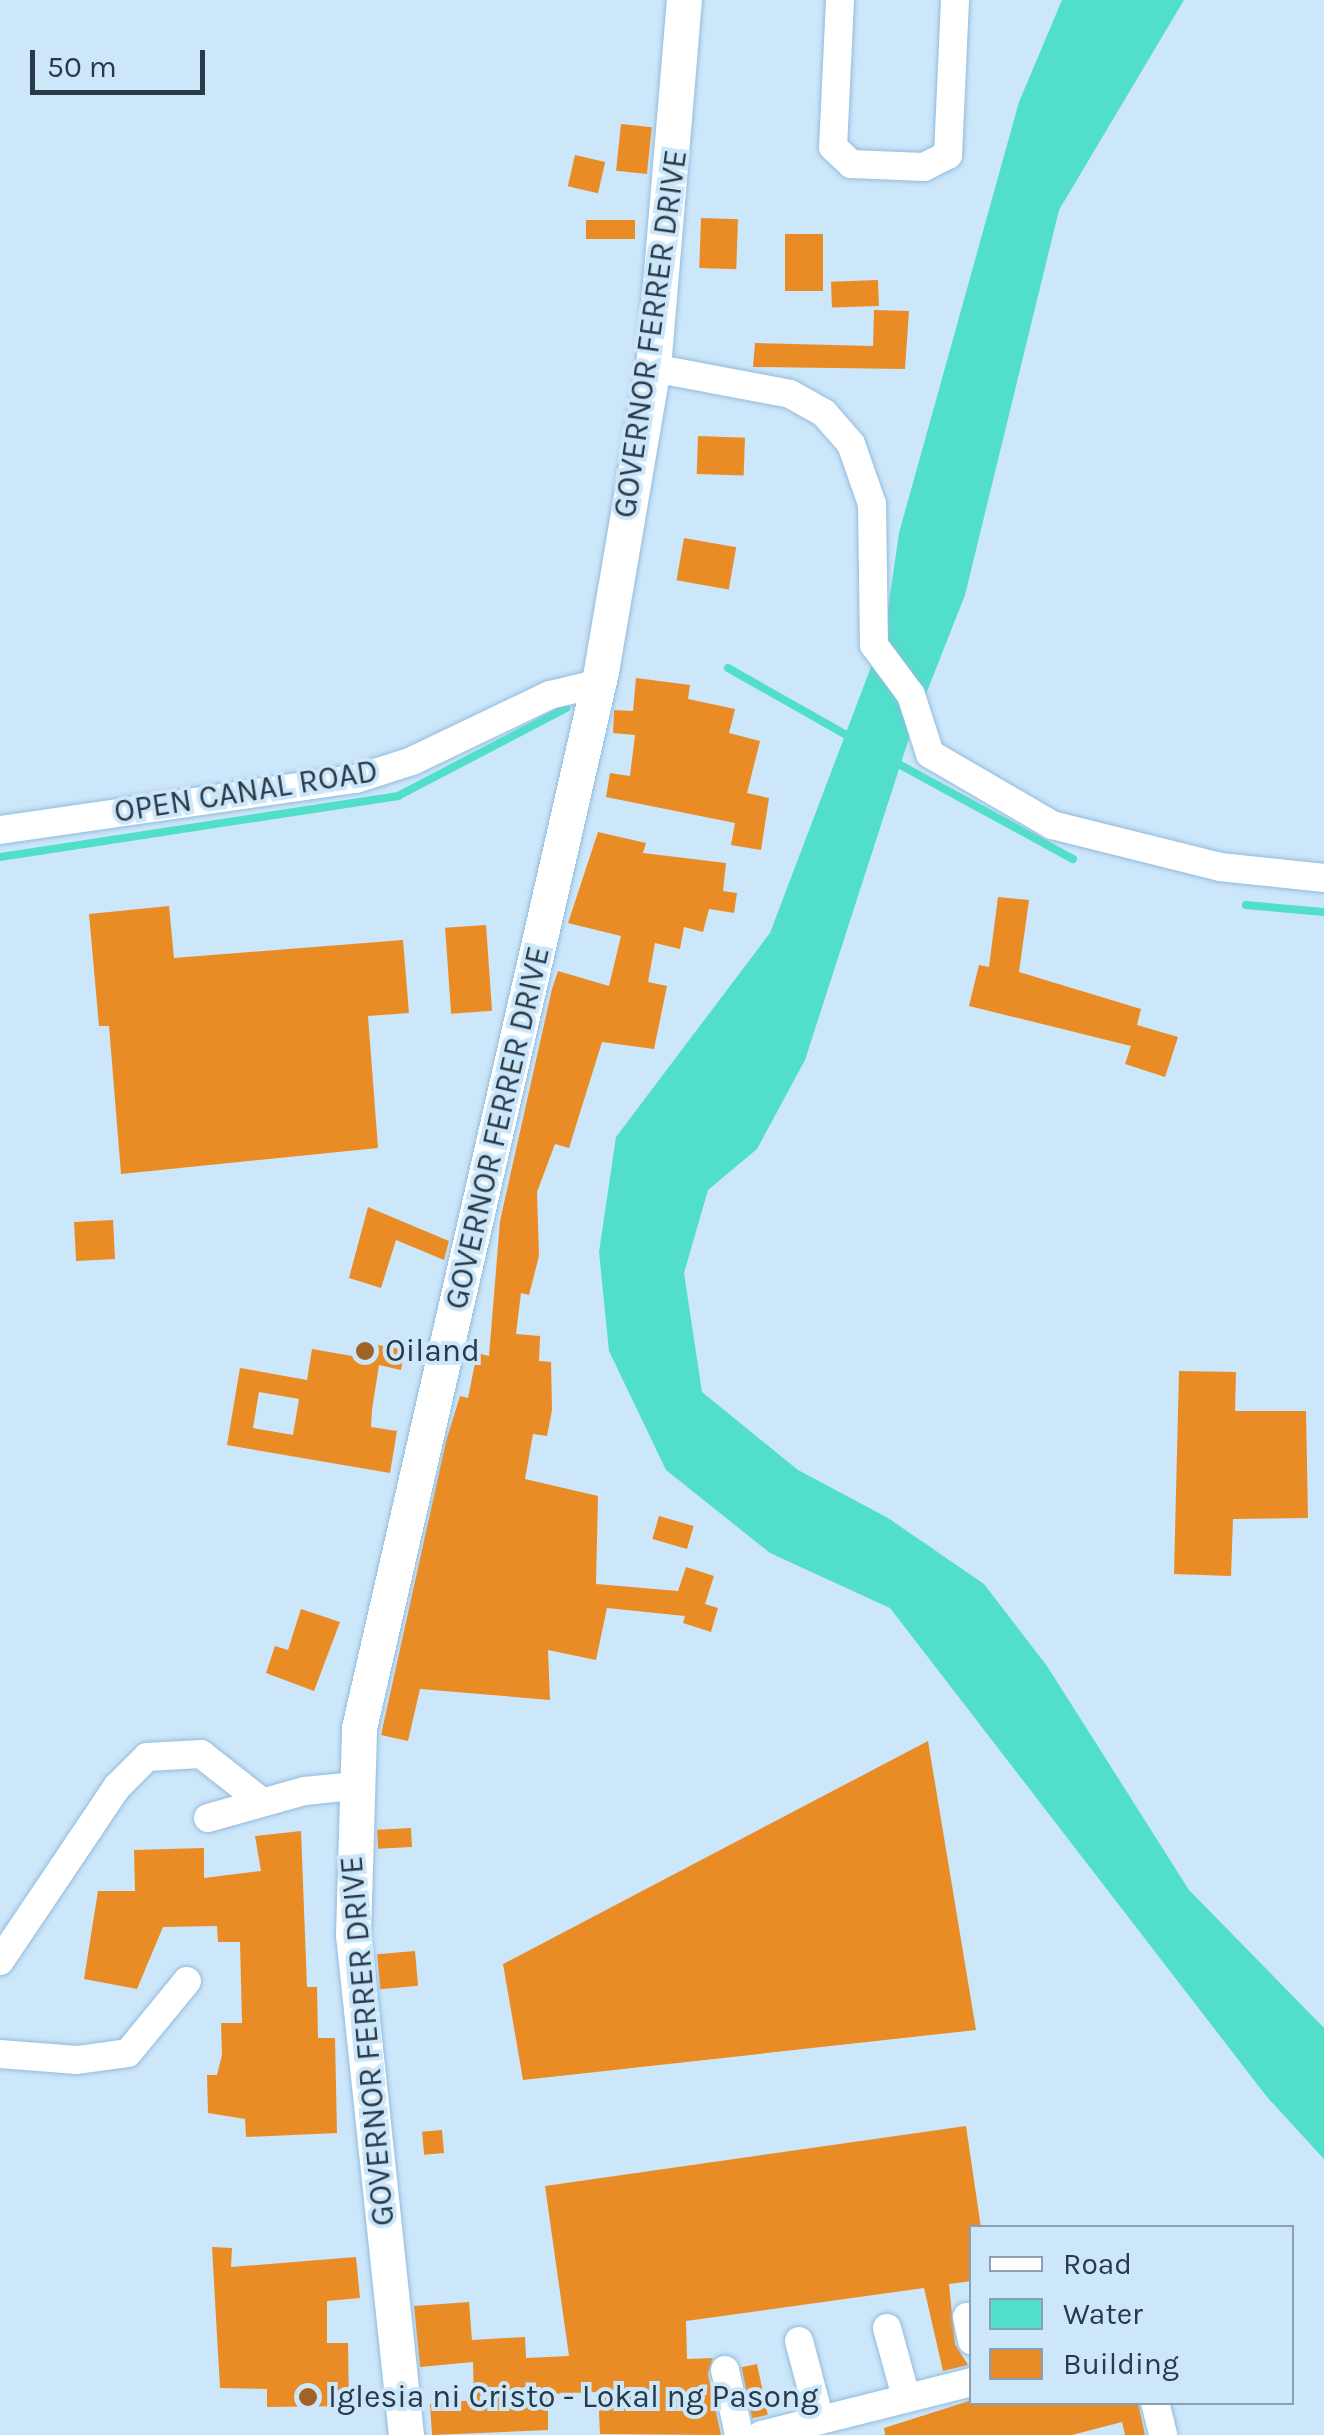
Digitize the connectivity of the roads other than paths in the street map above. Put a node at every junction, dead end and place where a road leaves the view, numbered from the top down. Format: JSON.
{"nodes":[{"id":1,"x":684,"y":0,"type":"edge"},
{"id":2,"x":840,"y":0,"type":"edge"},
{"id":3,"x":955,"y":0,"type":"edge"},
{"id":4,"x":654,"y":368,"type":"junction"},
{"id":5,"x":596,"y":684,"type":"junction"},
{"id":6,"x":0,"y":830,"type":"edge"},
{"id":7,"x":1324,"y":878,"type":"edge"},
{"id":8,"x":354,"y":1786,"type":"junction"},
{"id":9,"x":261,"y":1802,"type":"junction"},
{"id":10,"x":208,"y":1818,"type":"dead end"},
{"id":11,"x":0,"y":1960,"type":"edge"},
{"id":12,"x":188,"y":1981,"type":"dead end"},
{"id":13,"x":0,"y":2054,"type":"edge"},
{"id":14,"x":887,"y":2328,"type":"dead end"},
{"id":15,"x":799,"y":2341,"type":"dead end"},
{"id":16,"x":724,"y":2370,"type":"dead end"},
{"id":17,"x":969,"y":2383,"type":"edge"},
{"id":18,"x":906,"y":2398,"type":"junction"},
{"id":19,"x":1156,"y":2405,"type":"edge"},
{"id":20,"x":820,"y":2420,"type":"junction"},
{"id":21,"x":406,"y":2435,"type":"edge"},
{"id":22,"x":740,"y":2435,"type":"edge"},
{"id":23,"x":761,"y":2435,"type":"edge"},
{"id":24,"x":1163,"y":2435,"type":"edge"}],
"edges":[{"from":1,"to":4,"type":"main road","name":"GOVERNOR FERRER DRIVE"},
{"from":2,"to":3,"type":"street"},
{"from":4,"to":5,"type":"main road","name":"GOVERNOR FERRER DRIVE"},
{"from":4,"to":7,"type":"street"},
{"from":5,"to":6,"type":"street","name":"OPEN CANAL ROAD"},
{"from":5,"to":8,"type":"main road","name":"GOVERNOR FERRER DRIVE"},
{"from":8,"to":9,"type":"street"},
{"from":8,"to":21,"type":"main road","name":"GOVERNOR FERRER DRIVE"},
{"from":9,"to":10,"type":"street"},
{"from":9,"to":11,"type":"street"},
{"from":12,"to":13,"type":"street"},
{"from":14,"to":18,"type":"street"},
{"from":15,"to":20,"type":"street"},
{"from":16,"to":22,"type":"street"},
{"from":17,"to":18,"type":"street"},
{"from":18,"to":20,"type":"street"},
{"from":19,"to":24,"type":"street"},
{"from":20,"to":23,"type":"street"}]}
